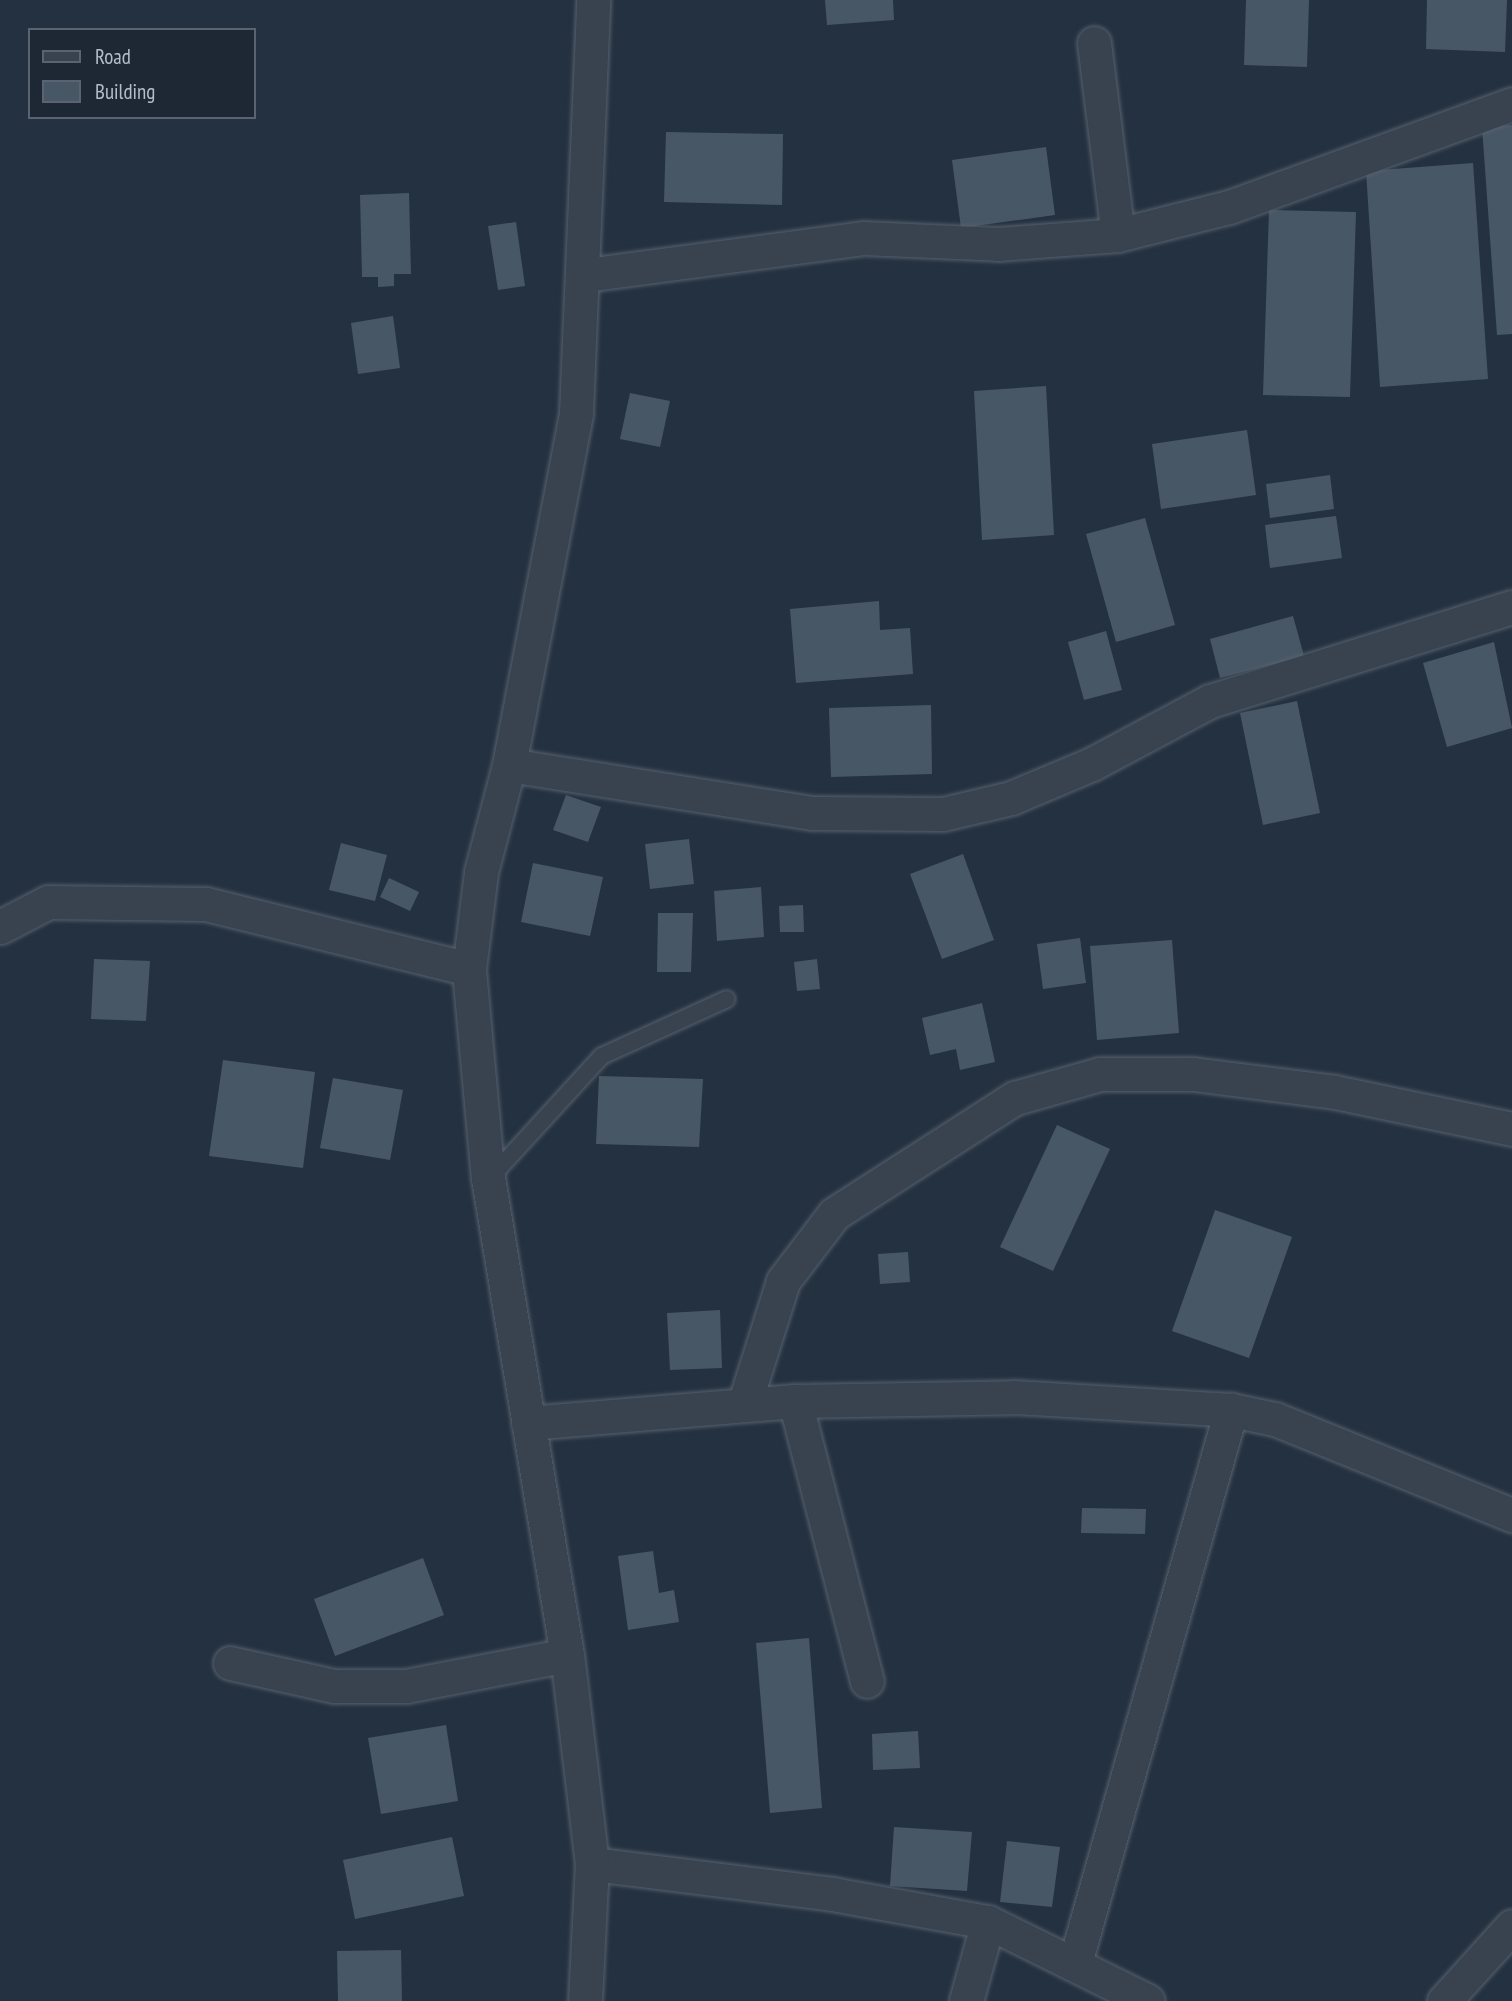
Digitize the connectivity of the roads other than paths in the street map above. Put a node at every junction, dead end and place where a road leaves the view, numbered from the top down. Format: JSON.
{"nodes":[{"id":1,"x":593,"y":0,"type":"edge"},
{"id":2,"x":1094,"y":43,"type":"dead end"},
{"id":3,"x":1512,"y":104,"type":"edge"},
{"id":4,"x":1118,"y":234,"type":"junction"},
{"id":5,"x":586,"y":275,"type":"junction"},
{"id":6,"x":1512,"y":607,"type":"edge"},
{"id":7,"x":509,"y":765,"type":"junction"},
{"id":8,"x":0,"y":927,"type":"edge"},
{"id":9,"x":469,"y":969,"type":"junction"},
{"id":10,"x":727,"y":999,"type":"dead end"},
{"id":11,"x":1512,"y":1129,"type":"edge"},
{"id":12,"x":488,"y":1179,"type":"junction"},
{"id":13,"x":795,"y":1401,"type":"junction"},
{"id":14,"x":744,"y":1405,"type":"junction"},
{"id":15,"x":1231,"y":1410,"type":"junction"},
{"id":16,"x":528,"y":1423,"type":"junction"},
{"id":17,"x":1512,"y":1515,"type":"edge"},
{"id":18,"x":567,"y":1655,"type":"junction"},
{"id":19,"x":230,"y":1663,"type":"dead end"},
{"id":20,"x":867,"y":1681,"type":"dead end"},
{"id":21,"x":592,"y":1864,"type":"junction"},
{"id":22,"x":988,"y":1922,"type":"junction"},
{"id":23,"x":1512,"y":1926,"type":"edge"},
{"id":24,"x":1075,"y":1963,"type":"junction"},
{"id":25,"x":585,"y":2001,"type":"edge"},
{"id":26,"x":967,"y":2001,"type":"edge"},
{"id":27,"x":1148,"y":2001,"type":"edge"},
{"id":28,"x":1444,"y":2001,"type":"edge"}],
"edges":[{"from":1,"to":5,"type":"street"},
{"from":2,"to":4,"type":"street"},
{"from":3,"to":4,"type":"street"},
{"from":4,"to":5,"type":"street"},
{"from":5,"to":7,"type":"street"},
{"from":6,"to":7,"type":"street"},
{"from":7,"to":9,"type":"street"},
{"from":8,"to":9,"type":"street"},
{"from":9,"to":12,"type":"street"},
{"from":10,"to":12,"type":"lane"},
{"from":11,"to":14,"type":"street"},
{"from":12,"to":16,"type":"street"},
{"from":13,"to":14,"type":"street"},
{"from":13,"to":15,"type":"street"},
{"from":13,"to":20,"type":"street"},
{"from":14,"to":16,"type":"street"},
{"from":15,"to":17,"type":"street"},
{"from":15,"to":24,"type":"street"},
{"from":16,"to":18,"type":"street"},
{"from":18,"to":19,"type":"street"},
{"from":18,"to":21,"type":"street"},
{"from":21,"to":22,"type":"street"},
{"from":21,"to":25,"type":"street"},
{"from":22,"to":24,"type":"street"},
{"from":22,"to":26,"type":"street"},
{"from":23,"to":28,"type":"street"},
{"from":24,"to":27,"type":"street"}]}
